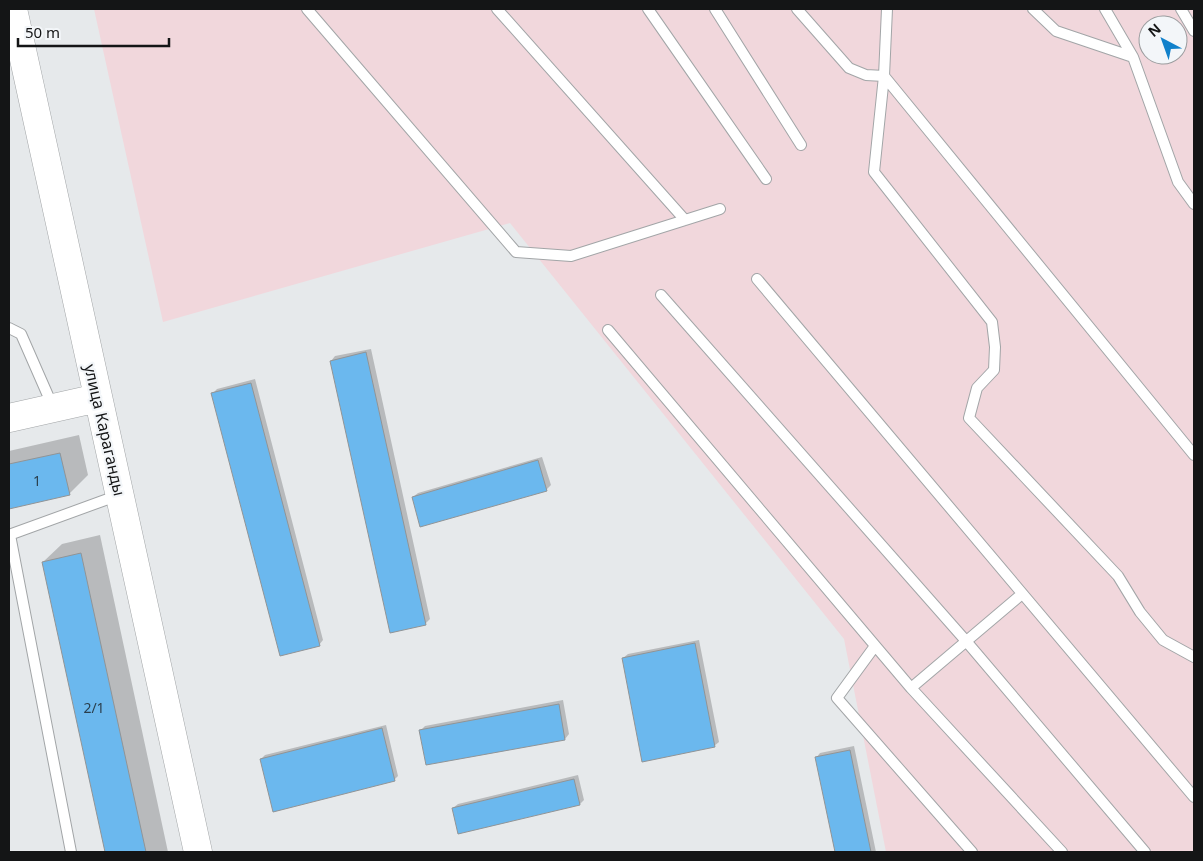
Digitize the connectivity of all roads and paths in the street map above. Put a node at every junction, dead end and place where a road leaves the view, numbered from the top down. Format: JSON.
{"nodes":[{"id":1,"x":12,"y":9,"type":"edge"},
{"id":2,"x":307,"y":9,"type":"edge"},
{"id":3,"x":498,"y":9,"type":"edge"},
{"id":4,"x":648,"y":9,"type":"edge"},
{"id":5,"x":714,"y":9,"type":"edge"},
{"id":6,"x":797,"y":9,"type":"edge"},
{"id":7,"x":887,"y":9,"type":"edge"},
{"id":8,"x":1033,"y":9,"type":"edge"},
{"id":9,"x":1105,"y":9,"type":"edge"},
{"id":10,"x":1181,"y":9,"type":"edge"},
{"id":11,"x":1194,"y":31,"type":"edge"},
{"id":12,"x":1133,"y":57,"type":"junction"},
{"id":13,"x":884,"y":76,"type":"junction"},
{"id":14,"x":801,"y":145,"type":"dead end"},
{"id":15,"x":766,"y":179,"type":"dead end"},
{"id":16,"x":1194,"y":204,"type":"edge"},
{"id":17,"x":720,"y":208,"type":"dead end"},
{"id":18,"x":685,"y":220,"type":"junction"},
{"id":19,"x":757,"y":280,"type":"dead end"},
{"id":20,"x":661,"y":295,"type":"dead end"},
{"id":21,"x":9,"y":328,"type":"edge"},
{"id":22,"x":608,"y":330,"type":"dead end"},
{"id":23,"x":98,"y":398,"type":"junction"},
{"id":24,"x":54,"y":408,"type":"junction"},
{"id":25,"x":9,"y":418,"type":"edge"},
{"id":26,"x":1194,"y":455,"type":"edge"},
{"id":27,"x":120,"y":494,"type":"junction"},
{"id":28,"x":9,"y":535,"type":"edge"},
{"id":29,"x":1022,"y":594,"type":"junction"},
{"id":30,"x":966,"y":641,"type":"junction"},
{"id":31,"x":875,"y":646,"type":"junction"},
{"id":32,"x":1194,"y":657,"type":"edge"},
{"id":33,"x":911,"y":688,"type":"junction"},
{"id":34,"x":1194,"y":797,"type":"edge"},
{"id":35,"x":71,"y":852,"type":"edge"},
{"id":36,"x":198,"y":852,"type":"edge"},
{"id":37,"x":972,"y":852,"type":"edge"},
{"id":38,"x":1062,"y":852,"type":"edge"},
{"id":39,"x":1145,"y":852,"type":"edge"}],
"edges":[{"from":1,"to":23,"type":"main road","name":"улица Караганды"},
{"from":2,"to":18,"type":"lane"},
{"from":3,"to":18,"type":"lane"},
{"from":4,"to":15,"type":"lane"},
{"from":5,"to":14,"type":"lane"},
{"from":6,"to":13,"type":"lane"},
{"from":7,"to":13,"type":"lane"},
{"from":8,"to":12,"type":"lane"},
{"from":9,"to":12,"type":"lane"},
{"from":10,"to":11,"type":"lane"},
{"from":12,"to":16,"type":"lane"},
{"from":13,"to":26,"type":"lane"},
{"from":13,"to":32,"type":"lane"},
{"from":17,"to":18,"type":"lane"},
{"from":19,"to":29,"type":"lane"},
{"from":20,"to":30,"type":"lane"},
{"from":21,"to":24,"type":"lane"},
{"from":22,"to":31,"type":"lane"},
{"from":23,"to":24,"type":"main road"},
{"from":23,"to":27,"type":"main road","name":"улица Караганды"},
{"from":24,"to":25,"type":"main road"},
{"from":27,"to":28,"type":"lane"},
{"from":27,"to":36,"type":"main road","name":"улица Караганды"},
{"from":28,"to":35,"type":"lane"},
{"from":29,"to":30,"type":"lane"},
{"from":29,"to":34,"type":"lane"},
{"from":30,"to":33,"type":"lane"},
{"from":30,"to":39,"type":"lane"},
{"from":31,"to":33,"type":"lane"},
{"from":31,"to":37,"type":"lane"},
{"from":33,"to":38,"type":"lane"}]}
